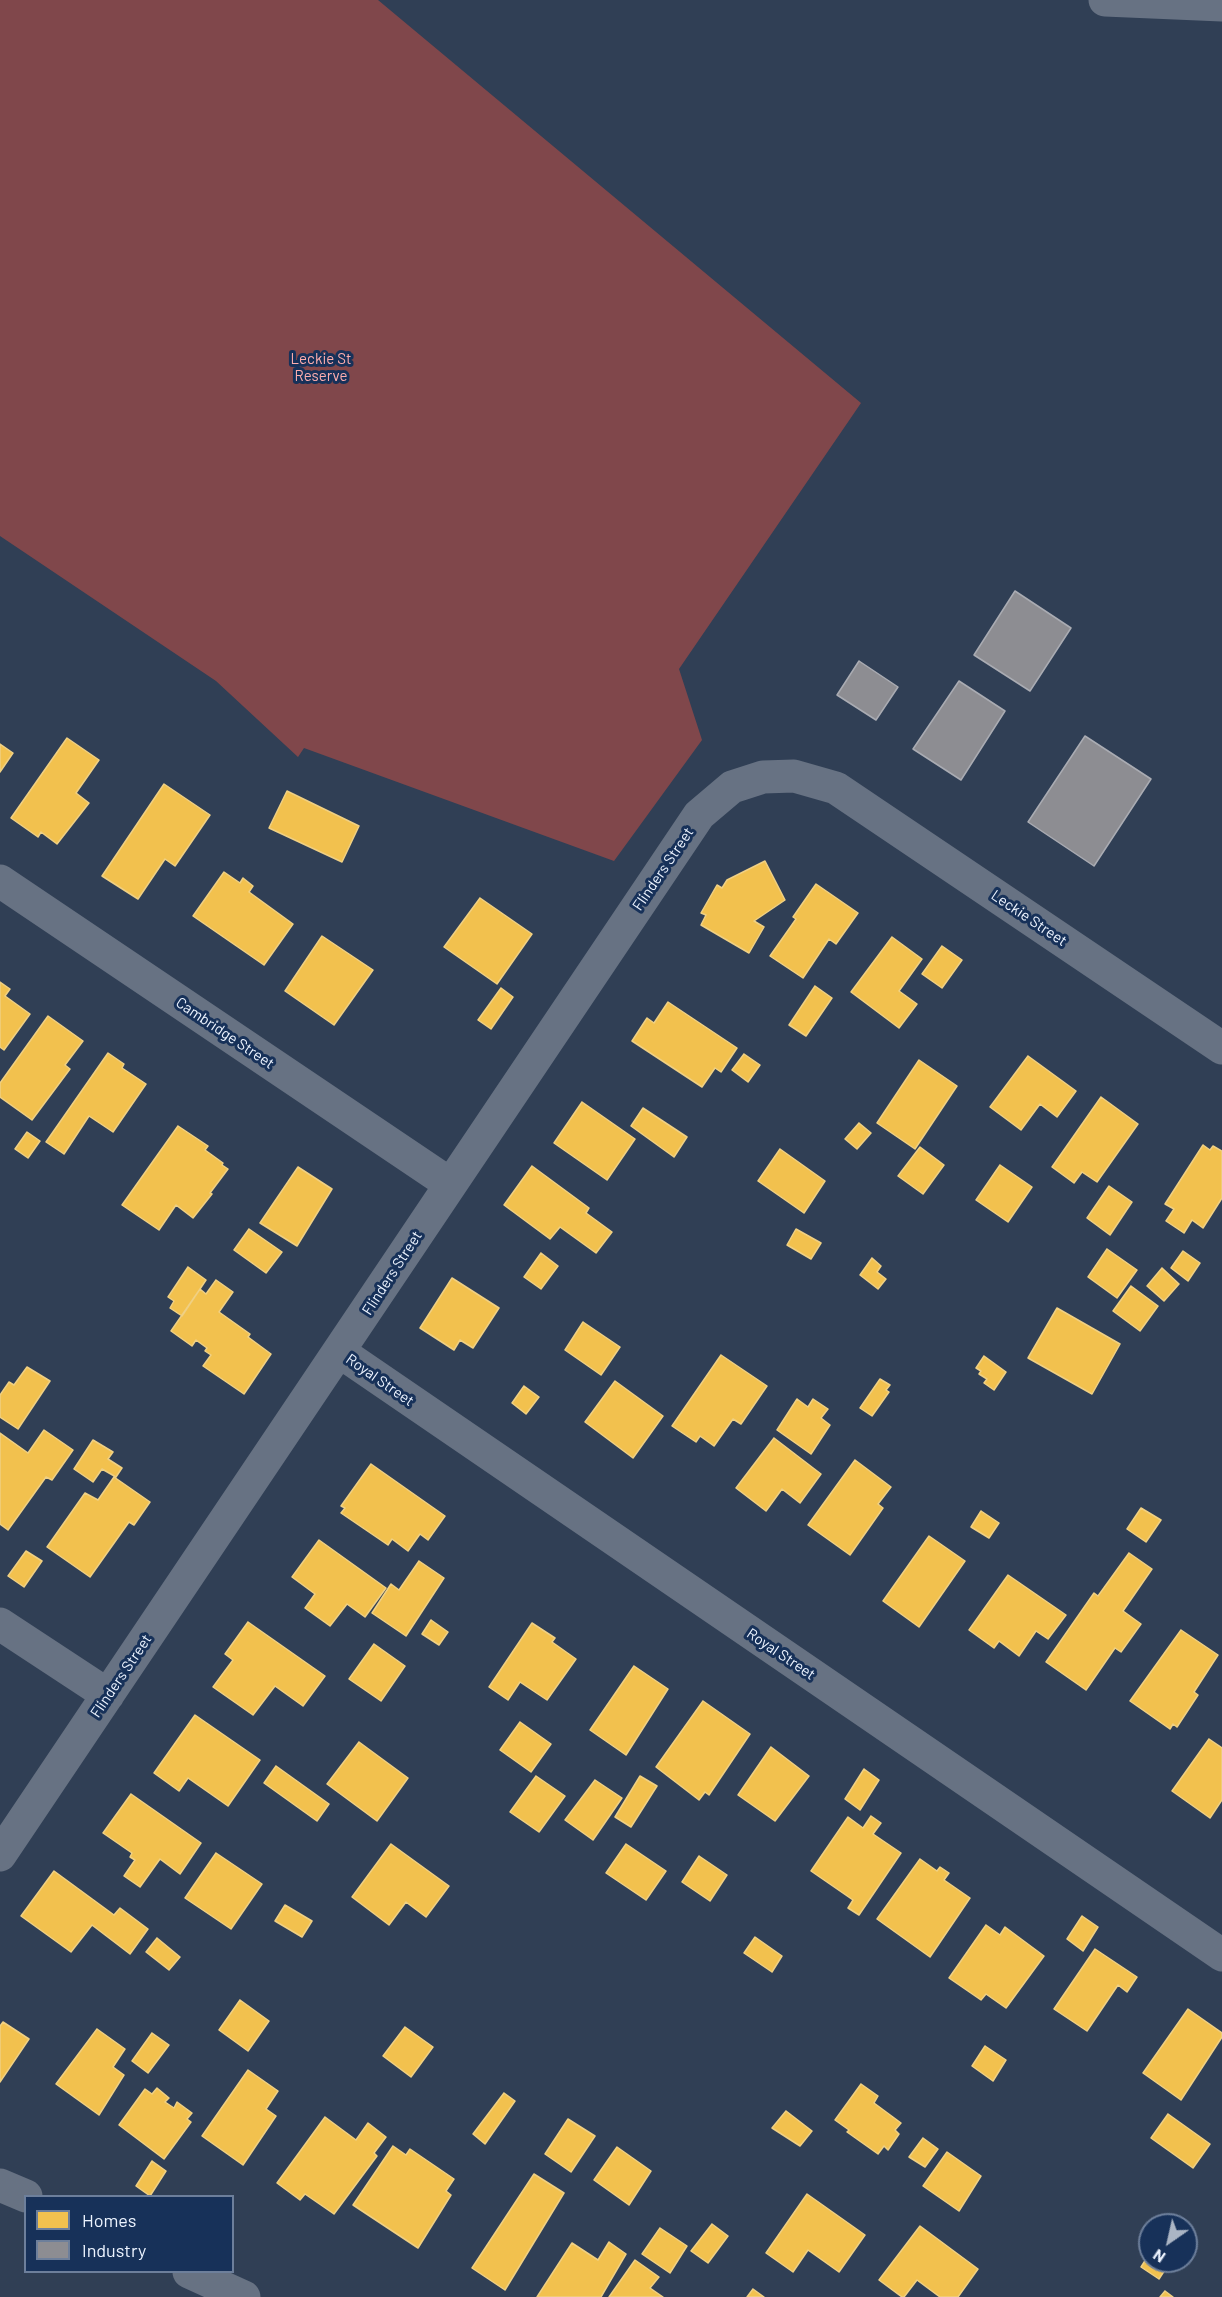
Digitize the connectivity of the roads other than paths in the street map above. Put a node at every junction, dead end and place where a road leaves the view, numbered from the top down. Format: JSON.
{"nodes":[{"id":1,"x":1105,"y":0,"type":"edge"},
{"id":2,"x":1222,"y":5,"type":"edge"},
{"id":3,"x":836,"y":788,"type":"joint"},
{"id":4,"x":0,"y":881,"type":"edge"},
{"id":5,"x":1222,"y":1048,"type":"edge"},
{"id":6,"x":450,"y":1184,"type":"junction"},
{"id":7,"x":340,"y":1352,"type":"junction"},
{"id":8,"x":0,"y":1624,"type":"edge"},
{"id":9,"x":108,"y":1695,"type":"junction"},
{"id":10,"x":0,"y":1855,"type":"edge"},
{"id":11,"x":1222,"y":1955,"type":"edge"},
{"id":12,"x":0,"y":2185,"type":"edge"},
{"id":13,"x":24,"y":2195,"type":"edge"},
{"id":14,"x":193,"y":2273,"type":"edge"},
{"id":15,"x":244,"y":2297,"type":"edge"}],
"edges":[{"from":1,"to":2,"type":"street"},
{"from":3,"to":5,"type":"street","name":"Leckie Street"},
{"from":3,"to":6,"type":"street","name":"Flinders Street"},
{"from":4,"to":6,"type":"street","name":"Cambridge Street"},
{"from":6,"to":7,"type":"street","name":"Flinders Street"},
{"from":7,"to":9,"type":"street","name":"Flinders Street"},
{"from":7,"to":11,"type":"street","name":"Royal Street"},
{"from":8,"to":9,"type":"street"},
{"from":9,"to":10,"type":"street","name":"Flinders Street"},
{"from":12,"to":13,"type":"street"},
{"from":14,"to":15,"type":"street"}]}
